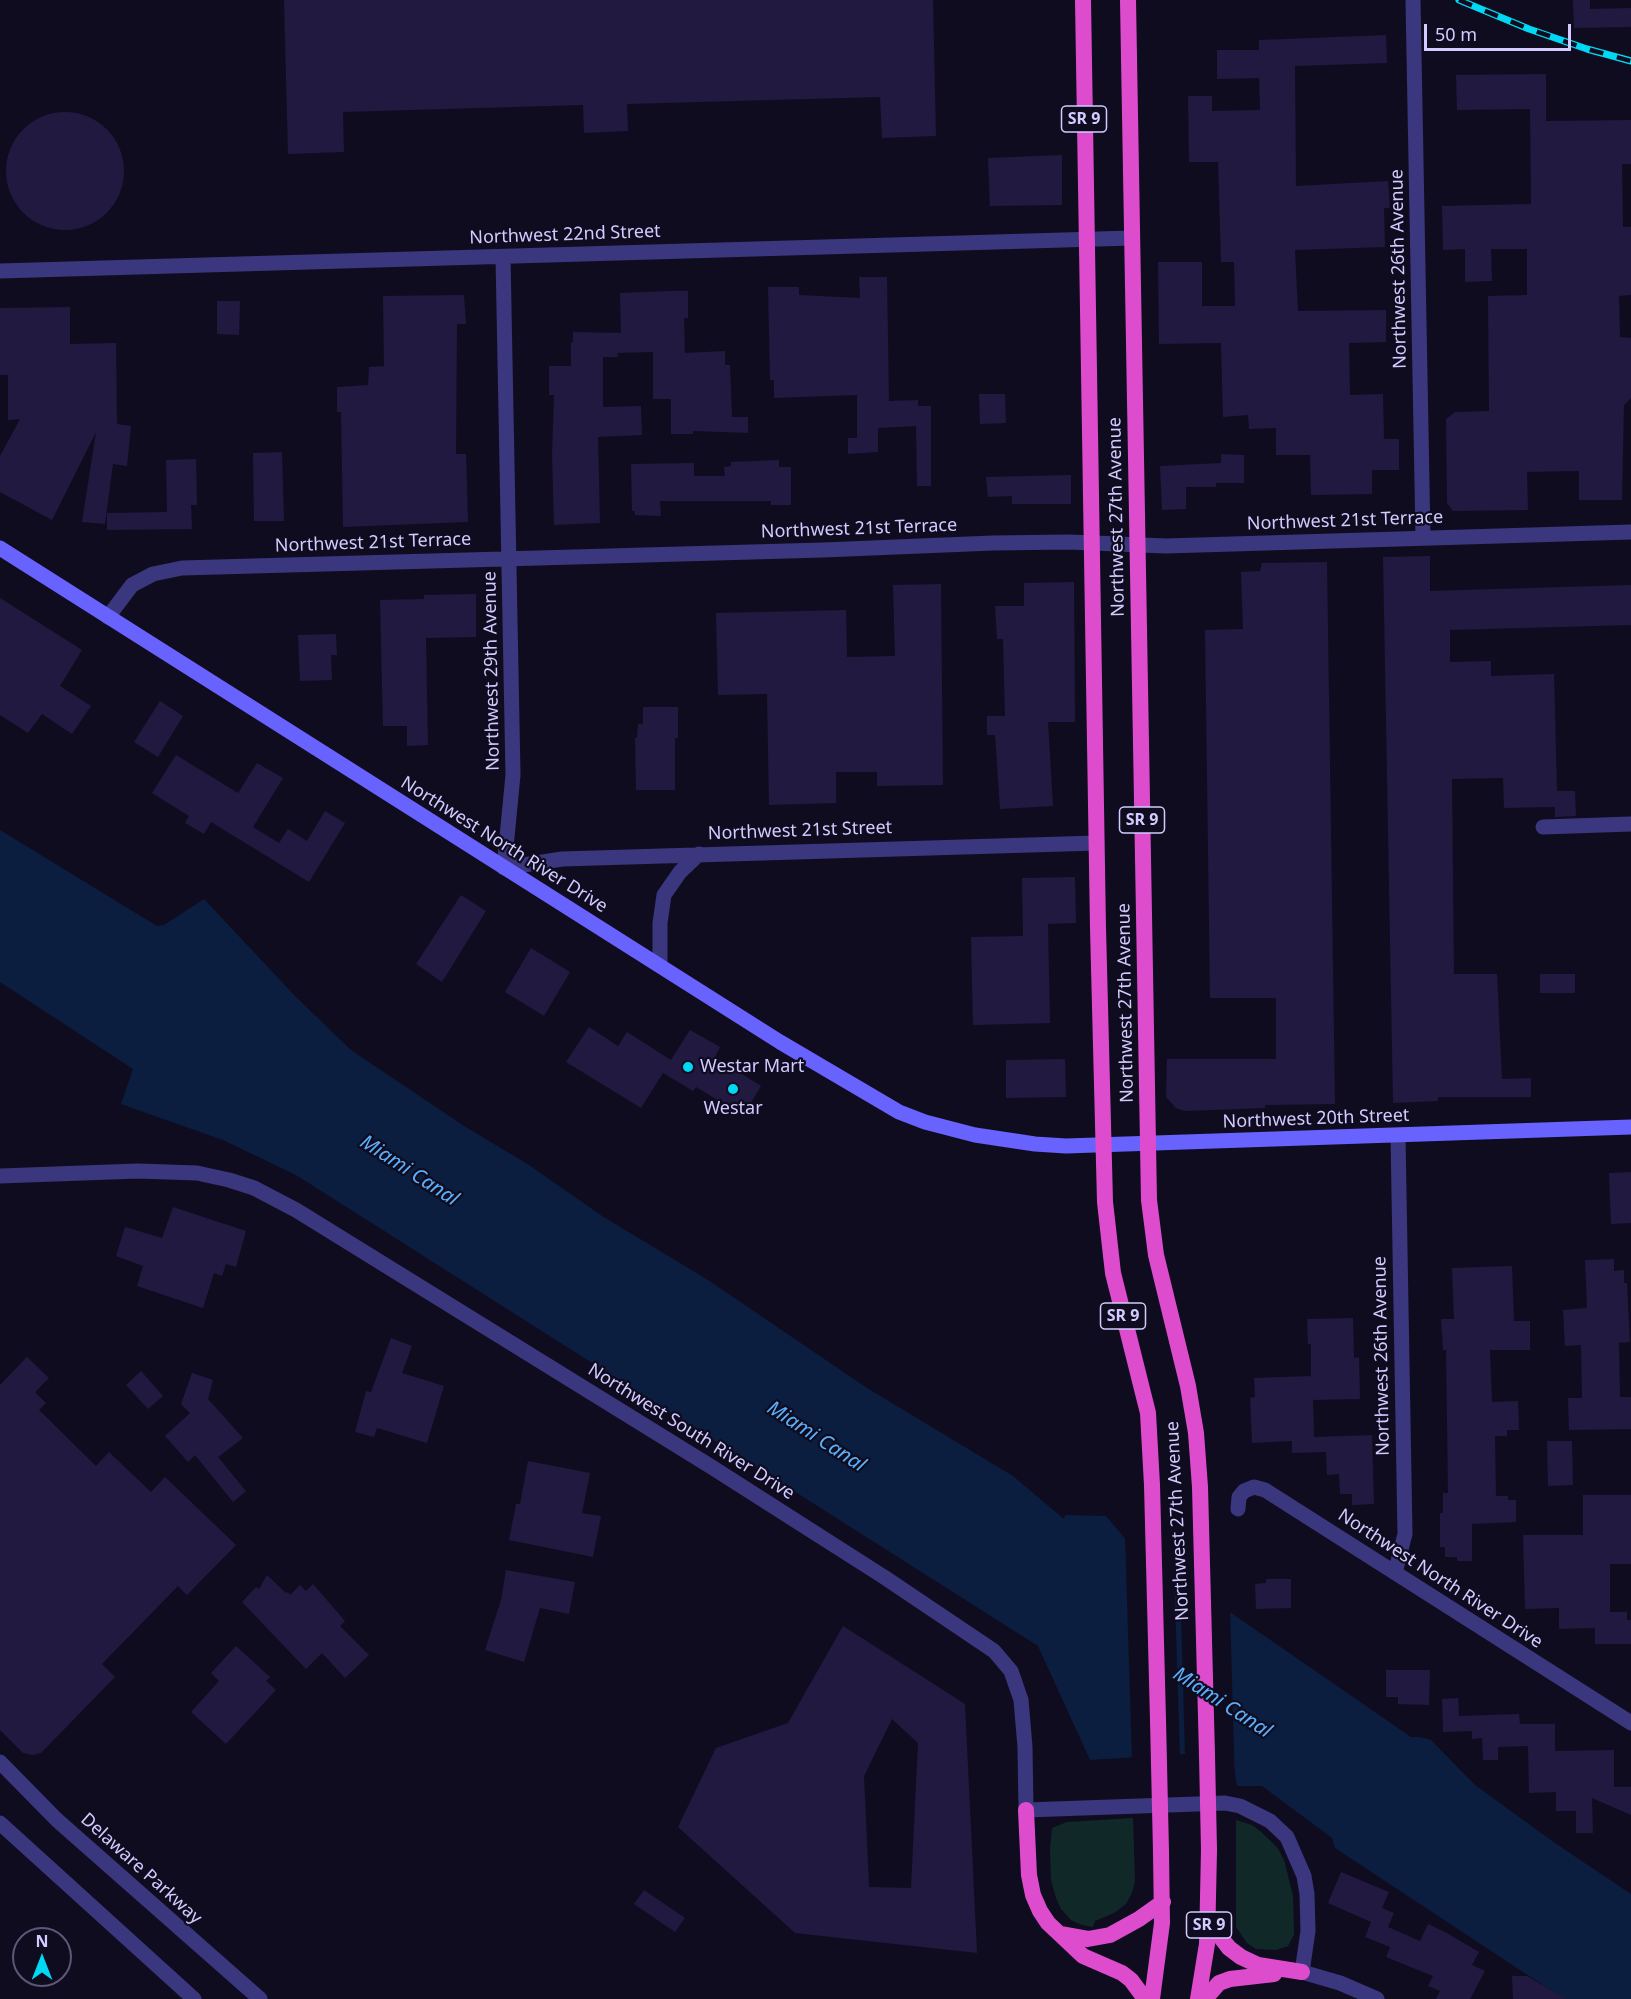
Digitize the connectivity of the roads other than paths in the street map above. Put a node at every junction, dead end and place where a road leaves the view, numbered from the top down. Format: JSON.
{"nodes":[{"id":1,"x":1083,"y":0,"type":"edge"},
{"id":2,"x":1128,"y":0,"type":"edge"},
{"id":3,"x":1413,"y":0,"type":"edge"},
{"id":4,"x":1132,"y":238,"type":"junction"},
{"id":5,"x":1088,"y":239,"type":"junction"},
{"id":6,"x":503,"y":257,"type":"junction"},
{"id":7,"x":0,"y":271,"type":"edge"},
{"id":8,"x":1631,"y":532,"type":"edge"},
{"id":9,"x":1423,"y":537,"type":"junction"},
{"id":10,"x":1092,"y":542,"type":"junction"},
{"id":11,"x":1137,"y":546,"type":"junction"},
{"id":12,"x":0,"y":548,"type":"edge"},
{"id":13,"x":510,"y":558,"type":"junction"},
{"id":14,"x":108,"y":617,"type":"junction"},
{"id":15,"x":1631,"y":824,"type":"edge"},
{"id":16,"x":1543,"y":827,"type":"dead end"},
{"id":17,"x":1097,"y":843,"type":"junction"},
{"id":18,"x":699,"y":854,"type":"junction"},
{"id":19,"x":504,"y":868,"type":"junction"},
{"id":20,"x":660,"y":965,"type":"junction"},
{"id":21,"x":1631,"y":1127,"type":"edge"},
{"id":22,"x":1398,"y":1136,"type":"junction"},
{"id":23,"x":1004,"y":1140,"type":"joint"},
{"id":24,"x":1148,"y":1144,"type":"junction"},
{"id":25,"x":1103,"y":1145,"type":"junction"},
{"id":26,"x":0,"y":1176,"type":"edge"},
{"id":27,"x":1238,"y":1509,"type":"dead end"},
{"id":28,"x":1395,"y":1573,"type":"junction"},
{"id":29,"x":1631,"y":1723,"type":"edge"},
{"id":30,"x":0,"y":1762,"type":"edge"},
{"id":31,"x":1026,"y":1810,"type":"junction"},
{"id":32,"x":2,"y":1829,"type":"edge"},
{"id":33,"x":1162,"y":1902,"type":"junction"},
{"id":34,"x":1209,"y":1922,"type":"junction"},
{"id":35,"x":1060,"y":1934,"type":"junction"},
{"id":36,"x":1302,"y":1972,"type":"junction"},
{"id":37,"x":194,"y":1999,"type":"edge"},
{"id":38,"x":260,"y":1999,"type":"edge"},
{"id":39,"x":1145,"y":1999,"type":"edge"},
{"id":40,"x":1152,"y":1999,"type":"edge"},
{"id":41,"x":1198,"y":1999,"type":"edge"},
{"id":42,"x":1205,"y":1999,"type":"edge"},
{"id":43,"x":1377,"y":1999,"type":"edge"}],
"edges":[{"from":1,"to":5,"type":"highway","name":"Northwest 27th Avenue","number":"SR 9"},
{"from":2,"to":4,"type":"highway","name":"Northwest 27th Avenue","number":"SR 9"},
{"from":3,"to":9,"type":"street","name":"Northwest 26th Avenue"},
{"from":4,"to":5,"type":"street","name":"Northwest 22nd Street"},
{"from":4,"to":11,"type":"highway","name":"Northwest 27th Avenue","number":"SR 9"},
{"from":5,"to":6,"type":"street","name":"Northwest 22nd Street"},
{"from":5,"to":10,"type":"highway","name":"Northwest 27th Avenue","number":"SR 9"},
{"from":6,"to":7,"type":"street","name":"Northwest 22nd Street"},
{"from":6,"to":13,"type":"street","name":"Northwest 29th Avenue"},
{"from":8,"to":9,"type":"street","name":"Northwest 21st Terrace"},
{"from":9,"to":11,"type":"street","name":"Northwest 21st Terrace"},
{"from":10,"to":11,"type":"street","name":"Northwest 21st Terrace"},
{"from":10,"to":13,"type":"street","name":"Northwest 21st Terrace"},
{"from":10,"to":17,"type":"highway","name":"Northwest 27th Avenue","number":"SR 9"},
{"from":11,"to":24,"type":"highway","name":"Northwest 27th Avenue","number":"SR 9"},
{"from":12,"to":14,"type":"main road","name":"Northwest North River Drive"},
{"from":13,"to":14,"type":"street","name":"Northwest 21st Terrace"},
{"from":13,"to":19,"type":"street","name":"Northwest 29th Avenue"},
{"from":14,"to":19,"type":"main road","name":"Northwest North River Drive"},
{"from":15,"to":16,"type":"street"},
{"from":17,"to":18,"type":"street","name":"Northwest 21st Street"},
{"from":17,"to":25,"type":"highway","name":"Northwest 27th Avenue","number":"SR 9"},
{"from":18,"to":19,"type":"street","name":"Northwest 21st Street"},
{"from":18,"to":20,"type":"street"},
{"from":19,"to":20,"type":"main road","name":"Northwest North River Drive"},
{"from":20,"to":23,"type":"main road","name":"Northwest North River Drive"},
{"from":21,"to":22,"type":"main road","name":"Northwest 20th Street"},
{"from":22,"to":24,"type":"main road","name":"Northwest 20th Street"},
{"from":22,"to":28,"type":"street","name":"Northwest 26th Avenue"},
{"from":23,"to":25,"type":"main road","name":"Northwest 20th Street"},
{"from":24,"to":25,"type":"main road","name":"Northwest 20th Street"},
{"from":24,"to":34,"type":"highway","name":"Northwest 27th Avenue","number":"SR 9","bridge":true},
{"from":25,"to":33,"type":"highway","name":"Northwest 27th Avenue","number":"SR 9","bridge":true},
{"from":26,"to":31,"type":"street","name":"Northwest South River Drive"},
{"from":27,"to":28,"type":"street","name":"Northwest North River Drive"},
{"from":28,"to":29,"type":"street","name":"Northwest North River Drive"},
{"from":30,"to":38,"type":"street","name":"Delaware Parkway"},
{"from":31,"to":35,"type":"highway"},
{"from":31,"to":36,"type":"street"},
{"from":32,"to":37,"type":"street"},
{"from":33,"to":35,"type":"highway"},
{"from":33,"to":40,"type":"highway","name":"Northwest 27th Avenue","number":"SR 9"},
{"from":34,"to":36,"type":"highway"},
{"from":34,"to":41,"type":"highway","name":"Northwest 27th Avenue","number":"SR 9"},
{"from":35,"to":39,"type":"highway"},
{"from":36,"to":42,"type":"highway"},
{"from":36,"to":43,"type":"street"}]}
